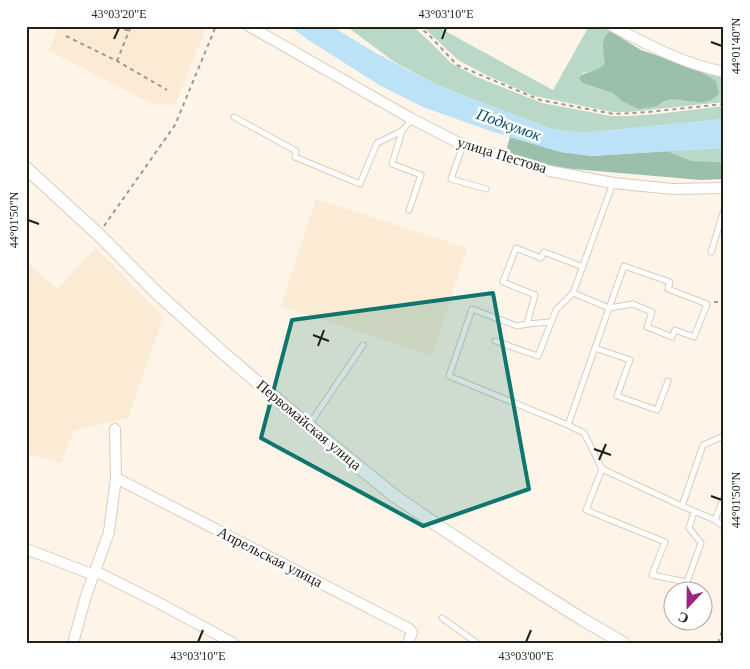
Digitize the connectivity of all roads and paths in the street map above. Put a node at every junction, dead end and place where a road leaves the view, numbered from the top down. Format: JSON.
{"nodes":[{"id":1,"x":117,"y":26,"type":"edge"},
{"id":2,"x":131,"y":26,"type":"edge"},
{"id":3,"x":216,"y":26,"type":"edge"},
{"id":4,"x":249,"y":26,"type":"edge"},
{"id":5,"x":417,"y":26,"type":"edge"},
{"id":6,"x":612,"y":26,"type":"edge"},
{"id":7,"x":129,"y":31,"type":"junction"},
{"id":8,"x":66,"y":36,"type":"dead end"},
{"id":9,"x":117,"y":61,"type":"junction"},
{"id":10,"x":724,"y":72,"type":"edge"},
{"id":11,"x":167,"y":90,"type":"dead end"},
{"id":12,"x":724,"y":104,"type":"edge"},
{"id":13,"x":234,"y":116,"type":"dead end"},
{"id":14,"x":412,"y":119,"type":"junction"},
{"id":15,"x":402,"y":131,"type":"junction"},
{"id":16,"x":463,"y":145,"type":"junction"},
{"id":17,"x":26,"y":168,"type":"edge"},
{"id":18,"x":613,"y":183,"type":"junction"},
{"id":19,"x":724,"y":188,"type":"edge"},
{"id":20,"x":486,"y":189,"type":"dead end"},
{"id":21,"x":409,"y":210,"type":"dead end"},
{"id":22,"x":724,"y":210,"type":"edge"},
{"id":23,"x":98,"y":234,"type":"junction"},
{"id":24,"x":711,"y":252,"type":"dead end"},
{"id":25,"x":583,"y":267,"type":"junction"},
{"id":26,"x":573,"y":293,"type":"junction"},
{"id":27,"x":724,"y":302,"type":"edge"},
{"id":28,"x":707,"y":304,"type":"junction"},
{"id":29,"x":609,"y":308,"type":"junction"},
{"id":30,"x":551,"y":322,"type":"junction"},
{"id":31,"x":527,"y":324,"type":"junction"},
{"id":32,"x":495,"y":341,"type":"dead end"},
{"id":33,"x":363,"y":346,"type":"dead end"},
{"id":34,"x":595,"y":348,"type":"junction"},
{"id":35,"x":668,"y":382,"type":"dead end"},
{"id":36,"x":568,"y":425,"type":"junction"},
{"id":37,"x":309,"y":426,"type":"junction"},
{"id":38,"x":115,"y":430,"type":"dead end"},
{"id":39,"x":724,"y":436,"type":"edge"},
{"id":40,"x":602,"y":469,"type":"junction"},
{"id":41,"x":116,"y":478,"type":"junction"},
{"id":42,"x":724,"y":497,"type":"edge"},
{"id":43,"x":682,"y":506,"type":"junction"},
{"id":44,"x":694,"y":512,"type":"junction"},
{"id":45,"x":716,"y":517,"type":"junction"},
{"id":46,"x":724,"y":517,"type":"edge"},
{"id":47,"x":724,"y":527,"type":"edge"},
{"id":48,"x":26,"y":549,"type":"edge"},
{"id":49,"x":94,"y":573,"type":"junction"},
{"id":50,"x":442,"y":618,"type":"dead end"},
{"id":51,"x":724,"y":626,"type":"edge"},
{"id":52,"x":469,"y":640,"type":"edge"},
{"id":53,"x":73,"y":643,"type":"edge"},
{"id":54,"x":233,"y":643,"type":"edge"},
{"id":55,"x":408,"y":643,"type":"edge"},
{"id":56,"x":477,"y":643,"type":"edge"},
{"id":57,"x":623,"y":643,"type":"edge"},
{"id":58,"x":718,"y":643,"type":"edge"}],
"edges":[{"from":1,"to":7,"type":"path"},
{"from":2,"to":7,"type":"path"},
{"from":3,"to":23,"type":"path"},
{"from":4,"to":14,"type":"street","name":"улица Пестова"},
{"from":5,"to":12,"type":"path"},
{"from":6,"to":10,"type":"street"},
{"from":7,"to":9,"type":"path"},
{"from":8,"to":9,"type":"path"},
{"from":9,"to":11,"type":"path"},
{"from":13,"to":15,"type":"lane"},
{"from":14,"to":15,"type":"lane"},
{"from":14,"to":16,"type":"street","name":"улица Пестова"},
{"from":15,"to":21,"type":"lane"},
{"from":16,"to":18,"type":"street","name":"улица Пестова"},
{"from":16,"to":20,"type":"lane"},
{"from":17,"to":23,"type":"street","name":"Первомайская улица"},
{"from":18,"to":19,"type":"street","name":"улица Пестова"},
{"from":18,"to":25,"type":"lane"},
{"from":22,"to":24,"type":"lane"},
{"from":23,"to":37,"type":"street","name":"Первомайская улица"},
{"from":25,"to":26,"type":"lane"},
{"from":25,"to":31,"type":"lane"},
{"from":26,"to":29,"type":"lane"},
{"from":26,"to":30,"type":"lane"},
{"from":27,"to":28,"type":"path"},
{"from":28,"to":29,"type":"lane"},
{"from":28,"to":29,"type":"lane"},
{"from":29,"to":34,"type":"lane"},
{"from":30,"to":31,"type":"lane"},
{"from":30,"to":32,"type":"lane"},
{"from":31,"to":36,"type":"lane"},
{"from":33,"to":37,"type":"lane"},
{"from":34,"to":35,"type":"lane"},
{"from":34,"to":36,"type":"lane"},
{"from":36,"to":40,"type":"lane"},
{"from":37,"to":57,"type":"street","name":"Первомайская улица"},
{"from":38,"to":41,"type":"street"},
{"from":39,"to":43,"type":"lane"},
{"from":40,"to":43,"type":"lane"},
{"from":40,"to":44,"type":"lane"},
{"from":41,"to":49,"type":"street"},
{"from":41,"to":55,"type":"street","name":"Апрельская улица"},
{"from":42,"to":45,"type":"lane"},
{"from":43,"to":44,"type":"lane"},
{"from":44,"to":45,"type":"lane"},
{"from":45,"to":46,"type":"lane"},
{"from":45,"to":47,"type":"lane"},
{"from":48,"to":49,"type":"street"},
{"from":49,"to":53,"type":"street"},
{"from":49,"to":54,"type":"street"},
{"from":50,"to":52,"type":"lane"},
{"from":51,"to":58,"type":"path"},
{"from":52,"to":56,"type":"lane"}]}
